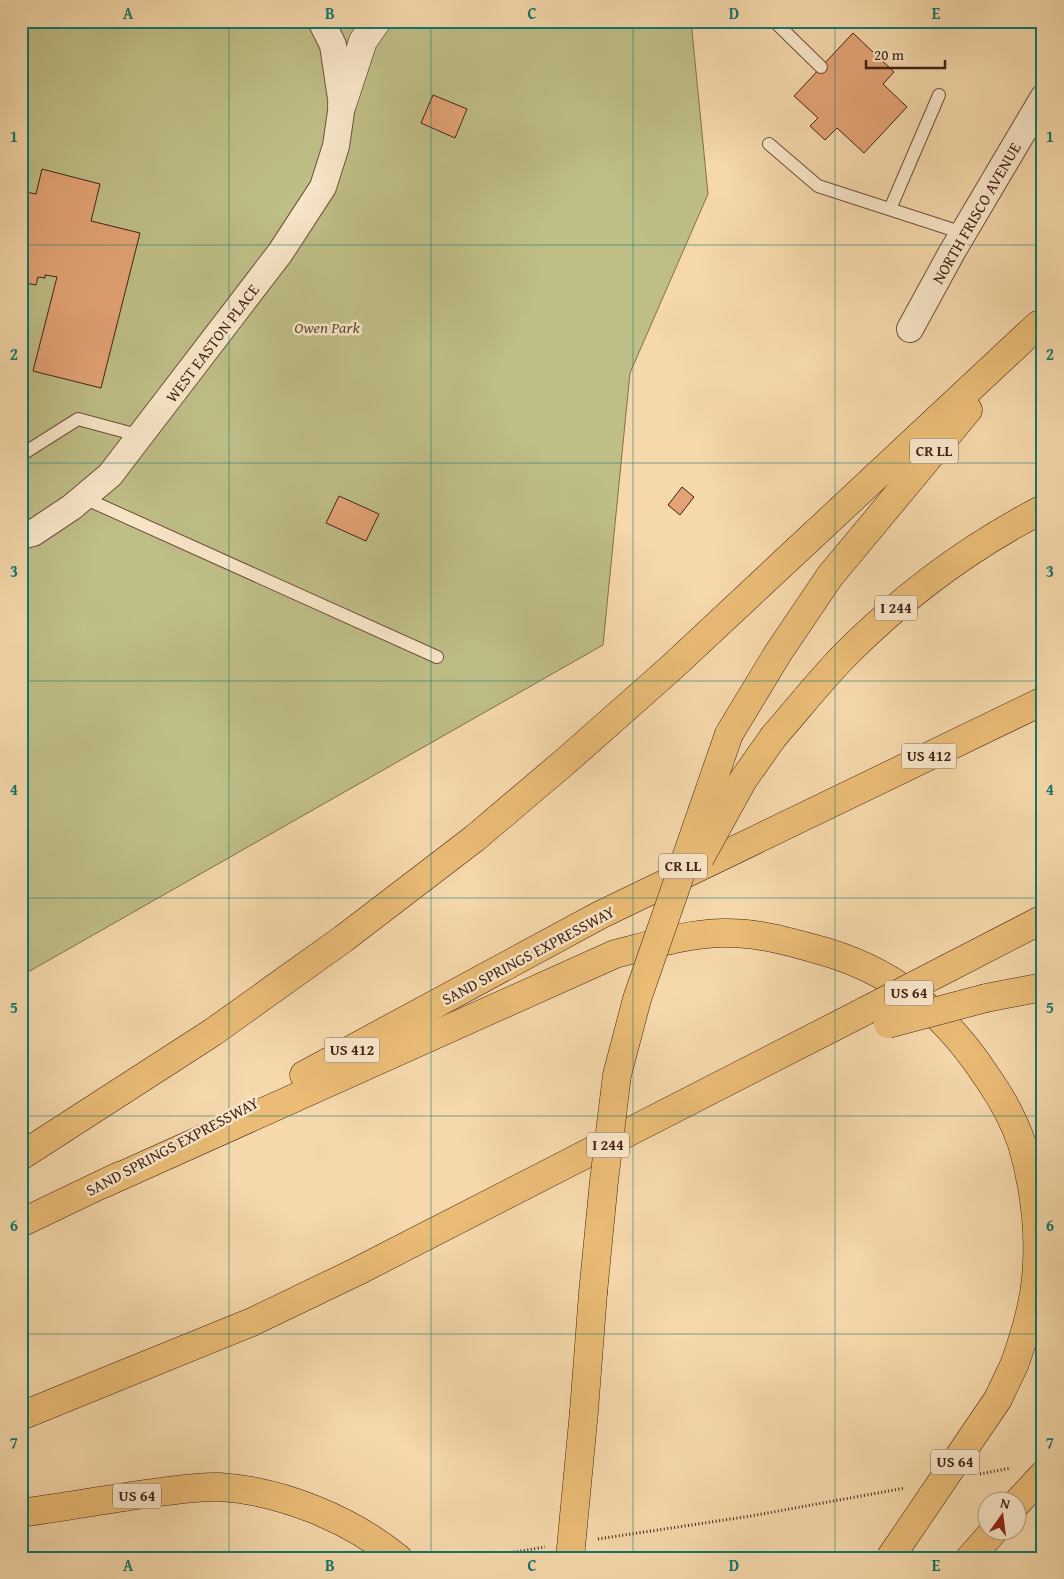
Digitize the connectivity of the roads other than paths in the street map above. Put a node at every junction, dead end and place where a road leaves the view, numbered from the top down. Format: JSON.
{"nodes":[{"id":1,"x":321,"y":21,"type":"edge"},
{"id":2,"x":377,"y":21,"type":"edge"},
{"id":3,"x":774,"y":21,"type":"edge"},
{"id":4,"x":820,"y":68,"type":"dead end"},
{"id":5,"x":939,"y":95,"type":"dead end"},
{"id":6,"x":1043,"y":98,"type":"edge"},
{"id":7,"x":342,"y":105,"type":"junction"},
{"id":8,"x":769,"y":144,"type":"dead end"},
{"id":9,"x":890,"y":209,"type":"junction"},
{"id":10,"x":963,"y":233,"type":"junction"},
{"id":11,"x":1040,"y":323,"type":"edge"},
{"id":12,"x":910,"y":329,"type":"dead end"},
{"id":13,"x":141,"y":436,"type":"junction"},
{"id":14,"x":21,"y":455,"type":"edge"},
{"id":15,"x":84,"y":498,"type":"junction"},
{"id":16,"x":1043,"y":509,"type":"edge"},
{"id":17,"x":21,"y":536,"type":"edge"},
{"id":18,"x":437,"y":657,"type":"dead end"},
{"id":19,"x":1043,"y":701,"type":"edge"},
{"id":20,"x":1043,"y":920,"type":"edge"},
{"id":21,"x":1043,"y":987,"type":"edge"},
{"id":22,"x":637,"y":999,"type":"junction"},
{"id":23,"x":877,"y":1017,"type":"junction"},
{"id":24,"x":21,"y":1156,"type":"edge"},
{"id":25,"x":103,"y":1184,"type":"junction"},
{"id":26,"x":21,"y":1223,"type":"edge"},
{"id":27,"x":21,"y":1416,"type":"edge"},
{"id":28,"x":1043,"y":1475,"type":"edge"},
{"id":29,"x":1026,"y":1493,"type":"edge"},
{"id":30,"x":21,"y":1513,"type":"edge"},
{"id":31,"x":983,"y":1542,"type":"edge"},
{"id":32,"x":559,"y":1552,"type":"edge"},
{"id":33,"x":398,"y":1558,"type":"edge"},
{"id":34,"x":890,"y":1558,"type":"edge"},
{"id":35,"x":970,"y":1558,"type":"edge"}],
"edges":[{"from":1,"to":7,"type":"street","name":"WEST EASTON PLACE"},
{"from":2,"to":7,"type":"main road"},
{"from":3,"to":4,"type":"lane"},
{"from":5,"to":9,"type":"lane"},
{"from":6,"to":10,"type":"street","name":"NORTH FRISCO AVENUE"},
{"from":7,"to":13,"type":"street","name":"WEST EASTON PLACE"},
{"from":8,"to":9,"type":"lane"},
{"from":9,"to":10,"type":"lane"},
{"from":10,"to":12,"type":"street","name":"NORTH FRISCO AVENUE"},
{"from":11,"to":22,"type":"highway","number":"CR LL","bridge":true},
{"from":11,"to":24,"type":"highway"},
{"from":13,"to":14,"type":"lane"},
{"from":13,"to":15,"type":"street","name":"WEST EASTON PLACE"},
{"from":15,"to":17,"type":"street","name":"WEST EASTON PLACE"},
{"from":15,"to":18,"type":"lane"},
{"from":16,"to":22,"type":"highway","number":"I 244","bridge":true},
{"from":19,"to":25,"type":"highway","name":"SAND SPRINGS EXPRESSWAY","number":"US 412"},
{"from":20,"to":23,"type":"highway","bridge":true},
{"from":21,"to":23,"type":"highway","bridge":true},
{"from":22,"to":32,"type":"highway","number":"I 244","bridge":true},
{"from":23,"to":27,"type":"highway"},
{"from":25,"to":26,"type":"highway","name":"SAND SPRINGS EXPRESSWAY","number":"US 64"},
{"from":25,"to":34,"type":"highway","number":"US 64","bridge":true},
{"from":28,"to":29,"type":"highway"},
{"from":30,"to":33,"type":"highway","number":"US 64"},
{"from":31,"to":35,"type":"highway"}]}
